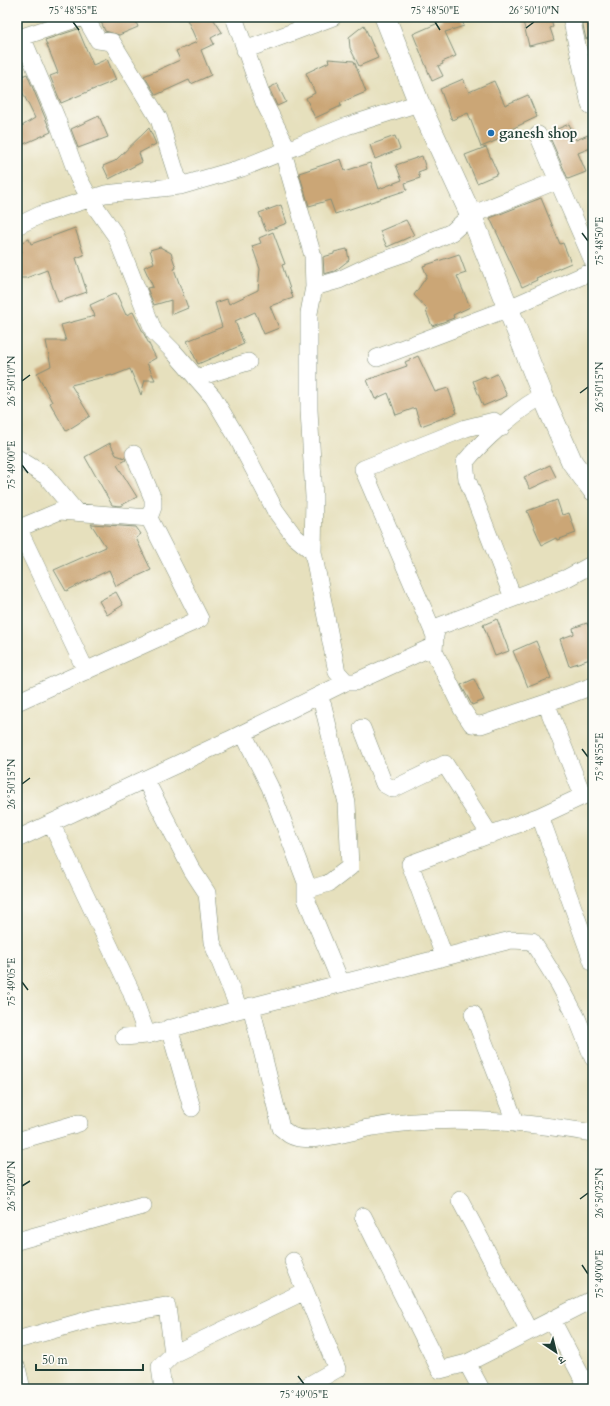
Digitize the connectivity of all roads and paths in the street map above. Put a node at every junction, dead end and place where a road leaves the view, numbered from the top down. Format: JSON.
{"nodes":[{"id":1,"x":84,"y":17,"type":"edge"},
{"id":2,"x":234,"y":17,"type":"edge"},
{"id":3,"x":334,"y":17,"type":"edge"},
{"id":4,"x":385,"y":17,"type":"edge"},
{"id":5,"x":571,"y":17,"type":"edge"},
{"id":6,"x":19,"y":33,"type":"edge"},
{"id":7,"x":245,"y":50,"type":"junction"},
{"id":8,"x":419,"y":103,"type":"junction"},
{"id":9,"x":593,"y":107,"type":"edge"},
{"id":10,"x":538,"y":135,"type":"dead end"},
{"id":11,"x":286,"y":151,"type":"junction"},
{"id":12,"x":558,"y":180,"type":"junction"},
{"id":13,"x":180,"y":186,"type":"junction"},
{"id":14,"x":90,"y":199,"type":"junction"},
{"id":15,"x":471,"y":215,"type":"junction"},
{"id":16,"x":17,"y":226,"type":"edge"},
{"id":17,"x":593,"y":261,"type":"edge"},
{"id":18,"x":593,"y":271,"type":"edge"},
{"id":19,"x":314,"y":287,"type":"junction"},
{"id":20,"x":509,"y":308,"type":"junction"},
{"id":21,"x":377,"y":358,"type":"dead end"},
{"id":22,"x":248,"y":362,"type":"dead end"},
{"id":23,"x":196,"y":378,"type":"junction"},
{"id":24,"x":543,"y":396,"type":"junction"},
{"id":25,"x":501,"y":428,"type":"junction"},
{"id":26,"x":134,"y":454,"type":"dead end"},
{"id":27,"x":17,"y":458,"type":"edge"},
{"id":28,"x":593,"y":490,"type":"edge"},
{"id":29,"x":76,"y":512,"type":"junction"},
{"id":30,"x":149,"y":518,"type":"junction"},
{"id":31,"x":17,"y":528,"type":"edge"},
{"id":32,"x":313,"y":552,"type":"junction"},
{"id":33,"x":593,"y":564,"type":"edge"},
{"id":34,"x":513,"y":598,"type":"junction"},
{"id":35,"x":435,"y":641,"type":"junction"},
{"id":36,"x":86,"y":671,"type":"junction"},
{"id":37,"x":346,"y":682,"type":"junction"},
{"id":38,"x":593,"y":686,"type":"edge"},
{"id":39,"x":318,"y":696,"type":"junction"},
{"id":40,"x":17,"y":702,"type":"edge"},
{"id":41,"x":546,"y":703,"type":"junction"},
{"id":42,"x":362,"y":728,"type":"dead end"},
{"id":43,"x":243,"y":733,"type":"junction"},
{"id":44,"x":145,"y":779,"type":"junction"},
{"id":45,"x":588,"y":794,"type":"edge"},
{"id":46,"x":540,"y":816,"type":"junction"},
{"id":47,"x":51,"y":823,"type":"junction"},
{"id":48,"x":490,"y":835,"type":"junction"},
{"id":49,"x":17,"y":839,"type":"edge"},
{"id":50,"x":306,"y":890,"type":"junction"},
{"id":51,"x":444,"y":956,"type":"junction"},
{"id":52,"x":593,"y":963,"type":"edge"},
{"id":53,"x":340,"y":984,"type":"junction"},
{"id":54,"x":245,"y":1008,"type":"junction"},
{"id":55,"x":472,"y":1014,"type":"dead end"},
{"id":56,"x":169,"y":1028,"type":"junction"},
{"id":57,"x":147,"y":1035,"type":"junction"},
{"id":58,"x":124,"y":1037,"type":"dead end"},
{"id":59,"x":593,"y":1058,"type":"edge"},
{"id":60,"x":192,"y":1108,"type":"dead end"},
{"id":61,"x":79,"y":1123,"type":"dead end"},
{"id":62,"x":516,"y":1124,"type":"junction"},
{"id":63,"x":593,"y":1133,"type":"edge"},
{"id":64,"x":17,"y":1141,"type":"edge"},
{"id":65,"x":460,"y":1200,"type":"dead end"},
{"id":66,"x":143,"y":1206,"type":"dead end"},
{"id":67,"x":363,"y":1216,"type":"dead end"},
{"id":68,"x":17,"y":1241,"type":"edge"},
{"id":69,"x":293,"y":1261,"type":"dead end"},
{"id":70,"x":305,"y":1291,"type":"junction"},
{"id":71,"x":593,"y":1299,"type":"edge"},
{"id":72,"x":552,"y":1320,"type":"junction"},
{"id":73,"x":529,"y":1331,"type":"junction"},
{"id":74,"x":17,"y":1340,"type":"edge"},
{"id":75,"x":173,"y":1354,"type":"junction"},
{"id":76,"x":467,"y":1363,"type":"junction"},
{"id":77,"x":17,"y":1368,"type":"edge"},
{"id":78,"x":22,"y":1389,"type":"edge"},
{"id":79,"x":163,"y":1389,"type":"edge"},
{"id":80,"x":302,"y":1389,"type":"edge"},
{"id":81,"x":481,"y":1389,"type":"edge"},
{"id":82,"x":588,"y":1389,"type":"edge"}],
"edges":[{"from":1,"to":6,"type":"street"},
{"from":1,"to":13,"type":"street"},
{"from":2,"to":7,"type":"street"},
{"from":3,"to":7,"type":"street"},
{"from":4,"to":8,"type":"street"},
{"from":5,"to":9,"type":"street"},
{"from":6,"to":14,"type":"street"},
{"from":7,"to":11,"type":"street"},
{"from":8,"to":11,"type":"street"},
{"from":8,"to":15,"type":"street"},
{"from":10,"to":12,"type":"street"},
{"from":11,"to":13,"type":"street"},
{"from":11,"to":19,"type":"street"},
{"from":12,"to":15,"type":"street"},
{"from":12,"to":17,"type":"street"},
{"from":13,"to":14,"type":"street"},
{"from":14,"to":16,"type":"street"},
{"from":14,"to":23,"type":"street"},
{"from":15,"to":19,"type":"street"},
{"from":15,"to":20,"type":"street"},
{"from":18,"to":20,"type":"street"},
{"from":19,"to":32,"type":"street"},
{"from":20,"to":21,"type":"street"},
{"from":20,"to":24,"type":"street"},
{"from":22,"to":23,"type":"street"},
{"from":23,"to":32,"type":"street"},
{"from":24,"to":25,"type":"street"},
{"from":24,"to":28,"type":"street"},
{"from":25,"to":34,"type":"street"},
{"from":25,"to":35,"type":"street"},
{"from":26,"to":30,"type":"street"},
{"from":27,"to":29,"type":"street"},
{"from":29,"to":30,"type":"street"},
{"from":29,"to":31,"type":"street"},
{"from":30,"to":36,"type":"street"},
{"from":31,"to":36,"type":"street"},
{"from":32,"to":37,"type":"street"},
{"from":33,"to":34,"type":"street"},
{"from":34,"to":35,"type":"street"},
{"from":35,"to":37,"type":"street"},
{"from":35,"to":41,"type":"street"},
{"from":36,"to":40,"type":"street"},
{"from":37,"to":39,"type":"street"},
{"from":38,"to":41,"type":"street"},
{"from":39,"to":43,"type":"street"},
{"from":39,"to":50,"type":"street"},
{"from":41,"to":45,"type":"street"},
{"from":42,"to":48,"type":"street"},
{"from":43,"to":44,"type":"street"},
{"from":43,"to":50,"type":"street"},
{"from":44,"to":47,"type":"street"},
{"from":44,"to":54,"type":"street"},
{"from":45,"to":46,"type":"street"},
{"from":46,"to":48,"type":"street"},
{"from":46,"to":52,"type":"street"},
{"from":47,"to":49,"type":"street"},
{"from":47,"to":57,"type":"street"},
{"from":48,"to":51,"type":"street"},
{"from":50,"to":53,"type":"street"},
{"from":51,"to":53,"type":"street"},
{"from":51,"to":59,"type":"street"},
{"from":53,"to":54,"type":"street"},
{"from":54,"to":56,"type":"street"},
{"from":54,"to":62,"type":"street"},
{"from":55,"to":62,"type":"street"},
{"from":56,"to":57,"type":"street"},
{"from":56,"to":60,"type":"street"},
{"from":57,"to":58,"type":"street"},
{"from":61,"to":64,"type":"street"},
{"from":62,"to":63,"type":"street"},
{"from":65,"to":73,"type":"street"},
{"from":66,"to":68,"type":"street"},
{"from":67,"to":76,"type":"street"},
{"from":69,"to":70,"type":"street"},
{"from":70,"to":75,"type":"street"},
{"from":70,"to":80,"type":"street"},
{"from":71,"to":72,"type":"street"},
{"from":72,"to":73,"type":"street"},
{"from":72,"to":82,"type":"street"},
{"from":73,"to":76,"type":"street"},
{"from":74,"to":75,"type":"street"},
{"from":75,"to":79,"type":"street"},
{"from":76,"to":81,"type":"street"},
{"from":77,"to":78,"type":"street"}]}
